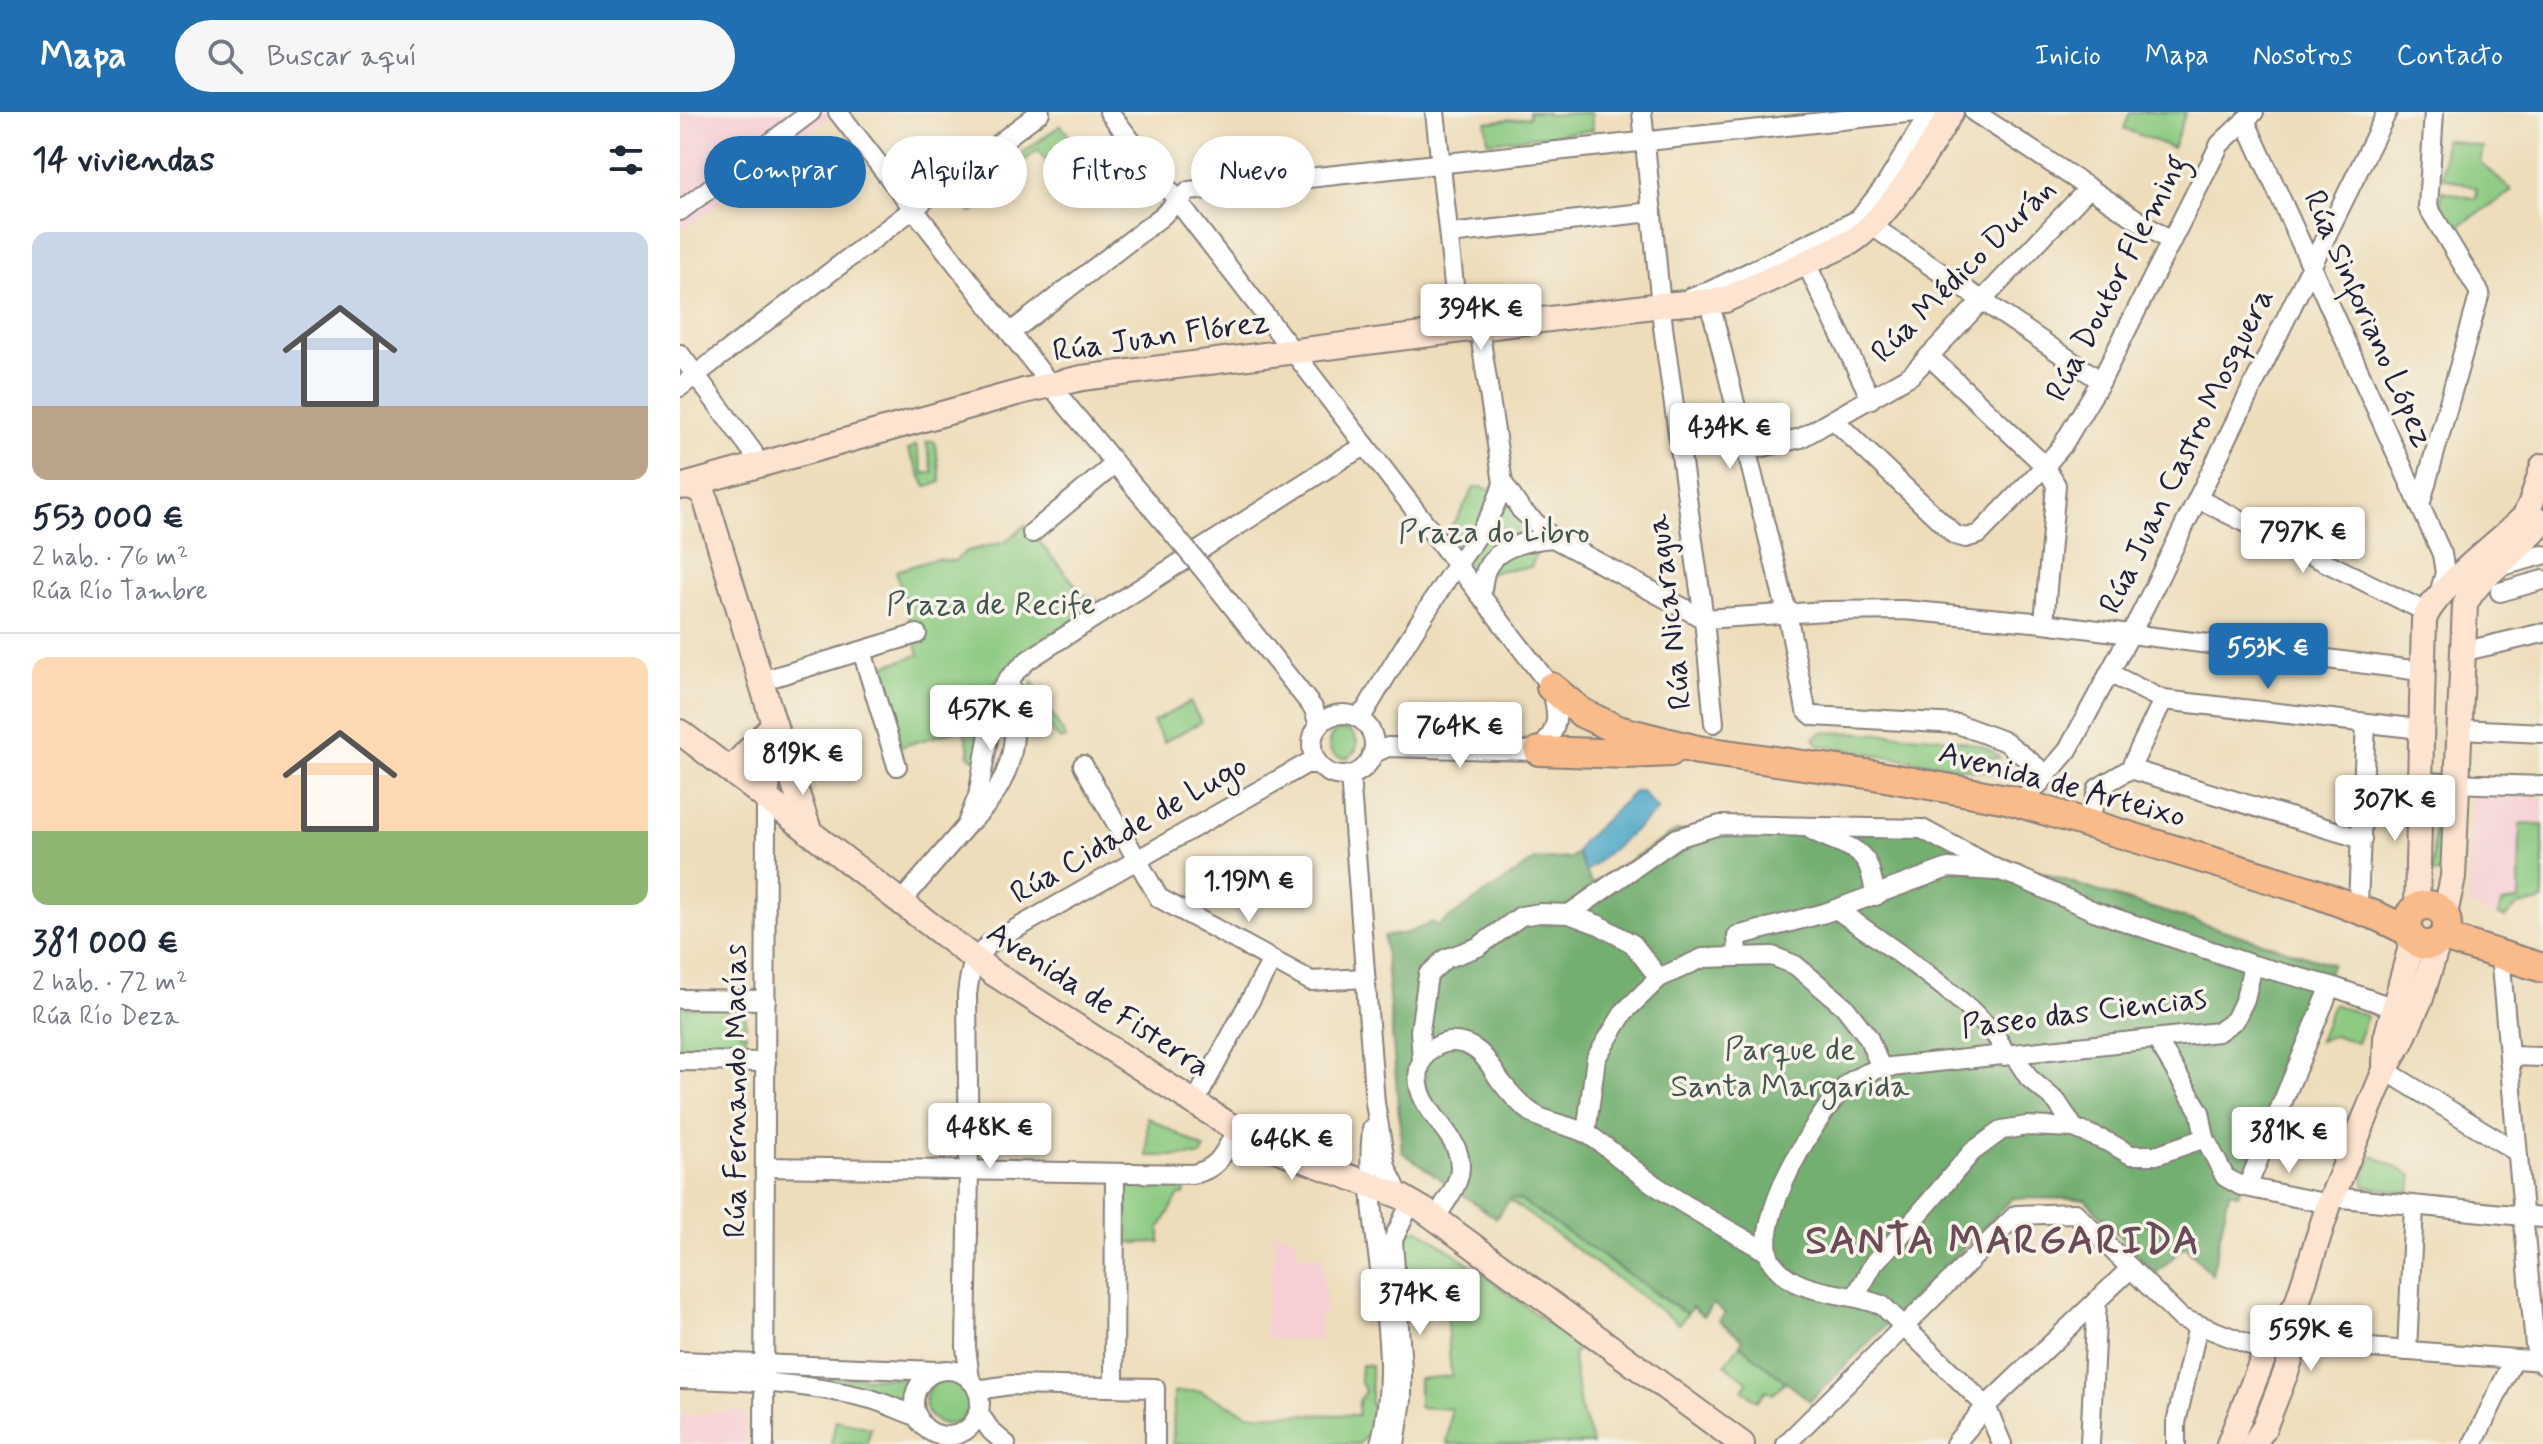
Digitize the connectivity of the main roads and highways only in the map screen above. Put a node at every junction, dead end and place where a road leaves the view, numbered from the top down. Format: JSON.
{"nodes":[{"id":1,"x":1551,"y":687,"type":"road end"},
{"id":2,"x":1698,"y":750,"type":"junction"},
{"id":3,"x":1539,"y":751,"type":"road end"},
{"id":4,"x":2310,"y":891,"type":"junction"},
{"id":5,"x":2428,"y":926,"type":"junction"},
{"id":6,"x":2543,"y":951,"type":"edge"},
{"id":7,"x":2543,"y":968,"type":"edge"}],
"edges":[{"from":1,"to":2,"type":"main road","name":"Avenida de Arteixo"},
{"from":2,"to":3,"type":"main road","name":"Avenida de Arteixo"},
{"from":2,"to":4,"type":"main road","name":"Avenida de Arteixo"},
{"from":4,"to":5,"type":"main road","name":"Avenida de Arteixo"},
{"from":4,"to":5,"type":"main road","name":"Avenida de Arteixo"},
{"from":5,"to":6,"type":"main road","name":"Avenida de Arteixo"},
{"from":5,"to":7,"type":"main road","name":"Avenida de Arteixo"}]}
